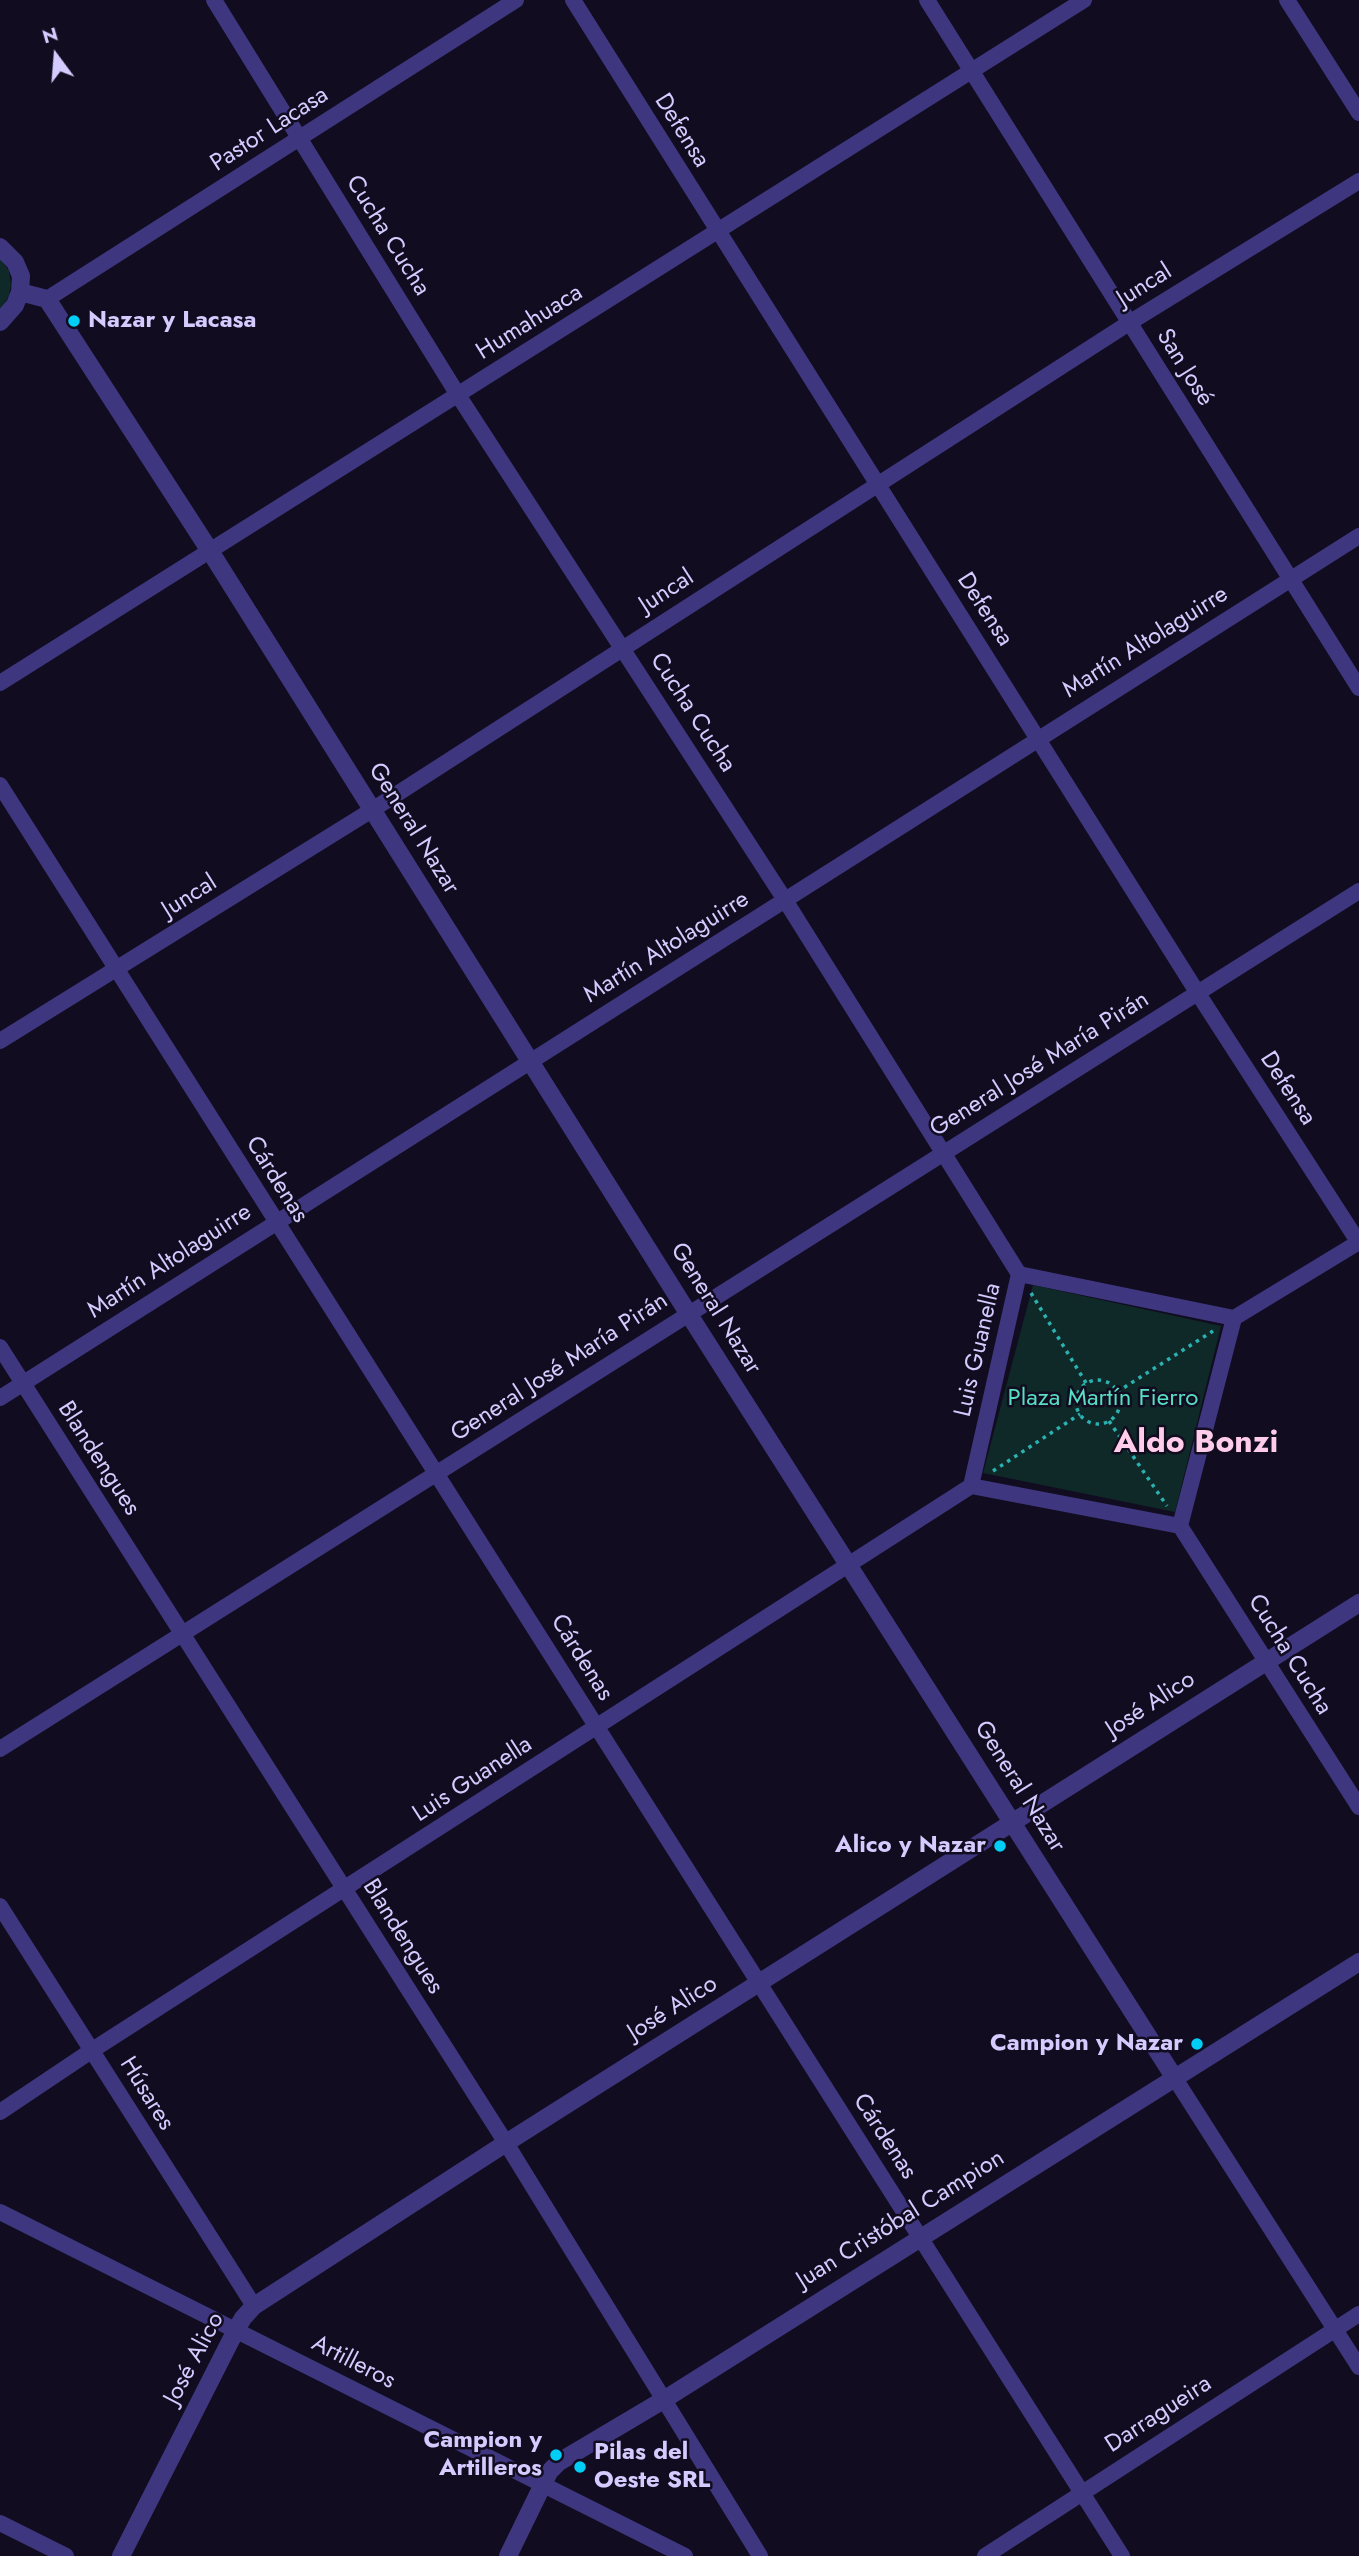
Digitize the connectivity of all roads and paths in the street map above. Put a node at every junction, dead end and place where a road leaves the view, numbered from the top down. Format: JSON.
{"nodes":[{"id":1,"x":214,"y":0,"type":"edge"},
{"id":2,"x":516,"y":0,"type":"edge"},
{"id":3,"x":573,"y":0,"type":"edge"},
{"id":4,"x":927,"y":0,"type":"edge"},
{"id":5,"x":1084,"y":0,"type":"edge"},
{"id":6,"x":1287,"y":0,"type":"edge"},
{"id":7,"x":971,"y":71,"type":"junction"},
{"id":8,"x":1359,"y":113,"type":"edge"},
{"id":9,"x":299,"y":138,"type":"junction"},
{"id":10,"x":1359,"y":181,"type":"edge"},
{"id":11,"x":717,"y":231,"type":"junction"},
{"id":12,"x":0,"y":247,"type":"edge"},
{"id":13,"x":20,"y":292,"type":"junction"},
{"id":14,"x":47,"y":299,"type":"junction"},
{"id":15,"x":0,"y":321,"type":"edge"},
{"id":16,"x":1129,"y":323,"type":"junction"},
{"id":17,"x":458,"y":395,"type":"junction"},
{"id":18,"x":876,"y":485,"type":"junction"},
{"id":19,"x":1359,"y":536,"type":"edge"},
{"id":20,"x":210,"y":551,"type":"junction"},
{"id":21,"x":1290,"y":580,"type":"junction"},
{"id":22,"x":623,"y":647,"type":"junction"},
{"id":23,"x":0,"y":683,"type":"edge"},
{"id":24,"x":1359,"y":688,"type":"edge"},
{"id":25,"x":1038,"y":737,"type":"junction"},
{"id":26,"x":0,"y":785,"type":"edge"},
{"id":27,"x":372,"y":810,"type":"junction"},
{"id":28,"x":1359,"y":891,"type":"edge"},
{"id":29,"x":785,"y":900,"type":"junction"},
{"id":30,"x":116,"y":970,"type":"junction"},
{"id":31,"x":1197,"y":992,"type":"junction"},
{"id":32,"x":0,"y":1041,"type":"edge"},
{"id":33,"x":530,"y":1062,"type":"junction"},
{"id":34,"x":945,"y":1152,"type":"junction"},
{"id":35,"x":275,"y":1222,"type":"junction"},
{"id":36,"x":1359,"y":1243,"type":"edge"},
{"id":37,"x":1019,"y":1273,"type":"junction"},
{"id":38,"x":688,"y":1313,"type":"junction"},
{"id":39,"x":1234,"y":1318,"type":"junction"},
{"id":40,"x":0,"y":1347,"type":"edge"},
{"id":41,"x":23,"y":1384,"type":"junction"},
{"id":42,"x":1086,"y":1384,"type":"junction"},
{"id":43,"x":1117,"y":1392,"type":"junction"},
{"id":44,"x":0,"y":1398,"type":"edge"},
{"id":45,"x":1080,"y":1414,"type":"junction"},
{"id":46,"x":1110,"y":1420,"type":"junction"},
{"id":47,"x":438,"y":1474,"type":"junction"},
{"id":48,"x":971,"y":1486,"type":"junction"},
{"id":49,"x":1180,"y":1526,"type":"junction"},
{"id":50,"x":848,"y":1564,"type":"junction"},
{"id":51,"x":1359,"y":1603,"type":"edge"},
{"id":52,"x":184,"y":1635,"type":"junction"},
{"id":53,"x":1266,"y":1661,"type":"junction"},
{"id":54,"x":597,"y":1727,"type":"junction"},
{"id":55,"x":0,"y":1749,"type":"edge"},
{"id":56,"x":1359,"y":1807,"type":"edge"},
{"id":57,"x":1013,"y":1823,"type":"junction"},
{"id":58,"x":345,"y":1889,"type":"junction"},
{"id":59,"x":0,"y":1906,"type":"edge"},
{"id":60,"x":1359,"y":1962,"type":"edge"},
{"id":61,"x":758,"y":1984,"type":"junction"},
{"id":62,"x":91,"y":2051,"type":"junction"},
{"id":63,"x":1174,"y":2077,"type":"junction"},
{"id":64,"x":0,"y":2112,"type":"edge"},
{"id":65,"x":506,"y":2143,"type":"junction"},
{"id":66,"x":0,"y":2212,"type":"edge"},
{"id":67,"x":921,"y":2236,"type":"junction"},
{"id":68,"x":254,"y":2306,"type":"junction"},
{"id":69,"x":1359,"y":2314,"type":"edge"},
{"id":70,"x":1335,"y":2329,"type":"junction"},
{"id":71,"x":236,"y":2330,"type":"junction"},
{"id":72,"x":1359,"y":2367,"type":"edge"},
{"id":73,"x":664,"y":2399,"type":"junction"},
{"id":74,"x":543,"y":2484,"type":"junction"},
{"id":75,"x":1082,"y":2491,"type":"junction"},
{"id":76,"x":0,"y":2523,"type":"edge"},
{"id":77,"x":66,"y":2556,"type":"edge"},
{"id":78,"x":121,"y":2556,"type":"edge"},
{"id":79,"x":508,"y":2556,"type":"edge"},
{"id":80,"x":685,"y":2556,"type":"edge"},
{"id":81,"x":760,"y":2556,"type":"edge"},
{"id":82,"x":985,"y":2556,"type":"edge"},
{"id":83,"x":1122,"y":2556,"type":"edge"}],
"edges":[{"from":1,"to":9,"type":"street","name":"Cucha Cucha"},
{"from":2,"to":9,"type":"street","name":"Pastor Lacasa"},
{"from":3,"to":11,"type":"street","name":"Defensa"},
{"from":4,"to":7,"type":"street","name":"San José"},
{"from":5,"to":7,"type":"street","name":"Humahuaca"},
{"from":6,"to":8,"type":"street"},
{"from":7,"to":11,"type":"street","name":"Humahuaca"},
{"from":7,"to":16,"type":"street","name":"San José"},
{"from":9,"to":14,"type":"street","name":"Pastor Lacasa"},
{"from":9,"to":17,"type":"street","name":"Cucha Cucha"},
{"from":10,"to":16,"type":"street","name":"Juncal"},
{"from":11,"to":17,"type":"street","name":"Humahuaca"},
{"from":11,"to":18,"type":"street","name":"Defensa"},
{"from":12,"to":13,"type":"street"},
{"from":13,"to":14,"type":"street"},
{"from":13,"to":15,"type":"street"},
{"from":14,"to":20,"type":"street","name":"General Nazar"},
{"from":16,"to":18,"type":"street","name":"Juncal"},
{"from":16,"to":21,"type":"street","name":"San José"},
{"from":17,"to":20,"type":"street","name":"Humahuaca"},
{"from":17,"to":22,"type":"street","name":"Cucha Cucha"},
{"from":18,"to":22,"type":"street","name":"Juncal"},
{"from":18,"to":25,"type":"street","name":"Defensa"},
{"from":19,"to":21,"type":"street","name":"Martín Altolaguirre"},
{"from":20,"to":23,"type":"street","name":"Humahuaca"},
{"from":20,"to":27,"type":"street","name":"General Nazar"},
{"from":21,"to":24,"type":"street","name":"San José"},
{"from":21,"to":25,"type":"street","name":"Martín Altolaguirre"},
{"from":22,"to":27,"type":"street","name":"Juncal"},
{"from":22,"to":29,"type":"street","name":"Cucha Cucha"},
{"from":25,"to":29,"type":"street","name":"Martín Altolaguirre"},
{"from":25,"to":31,"type":"street","name":"Defensa"},
{"from":26,"to":30,"type":"street","name":"Cárdenas"},
{"from":27,"to":30,"type":"street","name":"Juncal"},
{"from":27,"to":33,"type":"street","name":"General Nazar"},
{"from":28,"to":31,"type":"street","name":"General José María Pirán"},
{"from":29,"to":33,"type":"street","name":"Martín Altolaguirre"},
{"from":29,"to":34,"type":"street","name":"Cucha Cucha"},
{"from":30,"to":32,"type":"street","name":"Juncal"},
{"from":30,"to":35,"type":"street","name":"Cárdenas"},
{"from":31,"to":34,"type":"street","name":"General José María Pirán"},
{"from":31,"to":36,"type":"street","name":"Defensa"},
{"from":33,"to":35,"type":"street","name":"Martín Altolaguirre"},
{"from":33,"to":38,"type":"street","name":"General Nazar"},
{"from":34,"to":37,"type":"street","name":"Cucha Cucha"},
{"from":34,"to":38,"type":"street","name":"General José María Pirán"},
{"from":35,"to":41,"type":"street","name":"Martín Altolaguirre"},
{"from":35,"to":47,"type":"street","name":"Cárdenas"},
{"from":36,"to":39,"type":"street"},
{"from":37,"to":39,"type":"street","name":"Luis Guanella"},
{"from":37,"to":42,"type":"path"},
{"from":37,"to":48,"type":"street","name":"Luis Guanella"},
{"from":38,"to":47,"type":"street","name":"General José María Pirán"},
{"from":38,"to":50,"type":"street","name":"General Nazar"},
{"from":39,"to":43,"type":"path"},
{"from":39,"to":49,"type":"street"},
{"from":40,"to":41,"type":"street","name":"Blandengues"},
{"from":41,"to":44,"type":"street","name":"Martín Altolaguirre"},
{"from":41,"to":52,"type":"street","name":"Blandengues"},
{"from":42,"to":43,"type":"path"},
{"from":42,"to":45,"type":"path"},
{"from":43,"to":46,"type":"path"},
{"from":45,"to":46,"type":"path"},
{"from":45,"to":48,"type":"path"},
{"from":46,"to":49,"type":"path"},
{"from":47,"to":52,"type":"street","name":"General José María Pirán"},
{"from":47,"to":54,"type":"street","name":"Cárdenas"},
{"from":48,"to":49,"type":"street"},
{"from":48,"to":50,"type":"street","name":"Luis Guanella"},
{"from":49,"to":53,"type":"street","name":"Cucha Cucha"},
{"from":50,"to":54,"type":"street","name":"Luis Guanella"},
{"from":50,"to":57,"type":"street","name":"General Nazar"},
{"from":51,"to":53,"type":"street","name":"José Alico"},
{"from":52,"to":55,"type":"street","name":"General José María Pirán"},
{"from":52,"to":58,"type":"street","name":"Blandengues"},
{"from":53,"to":56,"type":"street","name":"Cucha Cucha"},
{"from":53,"to":57,"type":"street","name":"José Alico"},
{"from":54,"to":58,"type":"street","name":"Luis Guanella"},
{"from":54,"to":61,"type":"street","name":"Cárdenas"},
{"from":57,"to":61,"type":"street","name":"José Alico"},
{"from":57,"to":63,"type":"street","name":"General Nazar"},
{"from":58,"to":62,"type":"street","name":"Luis Guanella"},
{"from":58,"to":65,"type":"street","name":"Blandengues"},
{"from":59,"to":62,"type":"street","name":"Húsares"},
{"from":60,"to":63,"type":"street","name":"Juan Cristóbal Campion"},
{"from":61,"to":65,"type":"street","name":"José Alico"},
{"from":61,"to":67,"type":"street","name":"Cárdenas"},
{"from":62,"to":64,"type":"street","name":"Luis Guanella"},
{"from":62,"to":68,"type":"street","name":"Húsares"},
{"from":63,"to":67,"type":"street","name":"Juan Cristóbal Campion"},
{"from":63,"to":70,"type":"street","name":"General Nazar"},
{"from":65,"to":68,"type":"street","name":"José Alico"},
{"from":65,"to":73,"type":"street","name":"Blandengues"},
{"from":66,"to":71,"type":"street","name":"Artilleros"},
{"from":67,"to":73,"type":"street","name":"Juan Cristóbal Campion"},
{"from":67,"to":75,"type":"street","name":"Cárdenas"},
{"from":68,"to":71,"type":"street","name":"José Alico"},
{"from":69,"to":70,"type":"street","name":"Darragueira"},
{"from":70,"to":72,"type":"street","name":"General Nazar"},
{"from":70,"to":75,"type":"street","name":"Darragueira"},
{"from":71,"to":74,"type":"street","name":"Artilleros"},
{"from":71,"to":78,"type":"street","name":"José Alico"},
{"from":73,"to":74,"type":"street","name":"Juan Cristóbal Campion"},
{"from":73,"to":81,"type":"street","name":"Blandengues"},
{"from":74,"to":79,"type":"street","name":"Juan Cristóbal Campion"},
{"from":74,"to":80,"type":"street","name":"Artilleros"},
{"from":75,"to":82,"type":"street","name":"Darragueira"},
{"from":75,"to":83,"type":"street","name":"Cárdenas"},
{"from":76,"to":77,"type":"street"}]}
